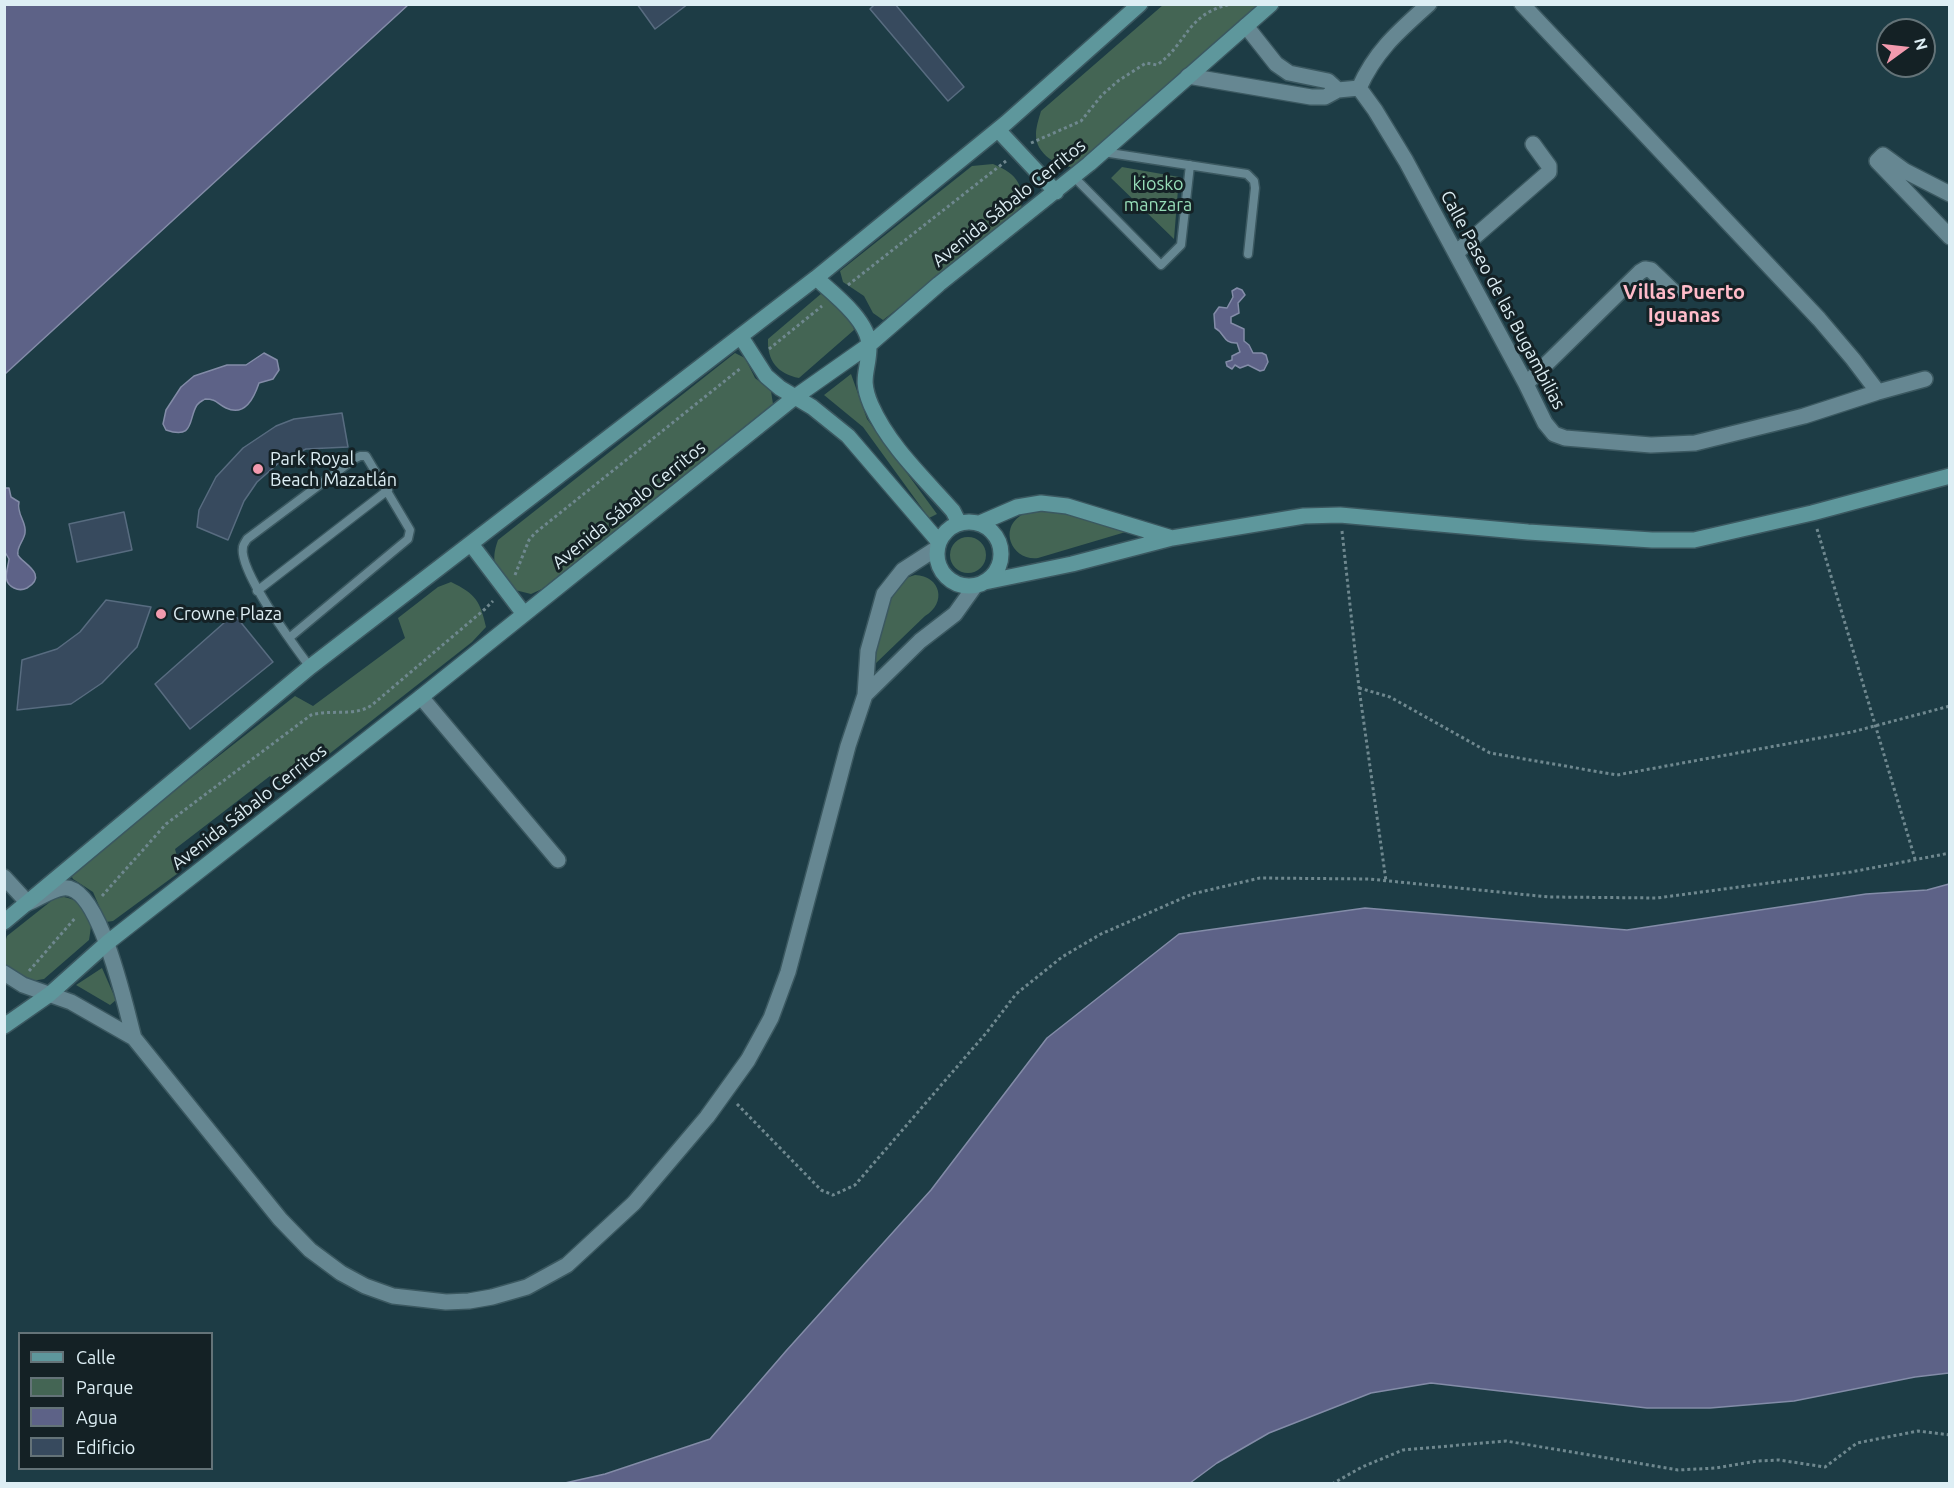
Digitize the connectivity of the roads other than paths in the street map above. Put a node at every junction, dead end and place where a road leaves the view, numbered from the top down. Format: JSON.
{"nodes":[{"id":1,"x":1140,"y":4,"type":"edge"},
{"id":2,"x":1271,"y":4,"type":"edge"},
{"id":3,"x":1429,"y":4,"type":"edge"},
{"id":4,"x":1522,"y":4,"type":"edge"},
{"id":5,"x":1246,"y":26,"type":"junction"},
{"id":6,"x":1289,"y":73,"type":"junction"},
{"id":7,"x":1188,"y":76,"type":"junction"},
{"id":8,"x":1359,"y":88,"type":"junction"},
{"id":9,"x":1338,"y":90,"type":"junction"},
{"id":10,"x":1281,"y":93,"type":"junction"},
{"id":11,"x":998,"y":130,"type":"junction"},
{"id":12,"x":1533,"y":144,"type":"dead end"},
{"id":13,"x":1103,"y":152,"type":"junction"},
{"id":14,"x":1190,"y":165,"type":"junction"},
{"id":15,"x":1074,"y":177,"type":"junction"},
{"id":16,"x":1056,"y":192,"type":"junction"},
{"id":17,"x":1950,"y":194,"type":"edge"},
{"id":18,"x":1950,"y":237,"type":"edge"},
{"id":19,"x":1456,"y":253,"type":"junction"},
{"id":20,"x":1248,"y":254,"type":"dead end"},
{"id":21,"x":816,"y":278,"type":"junction"},
{"id":22,"x":1673,"y":291,"type":"dead end"},
{"id":23,"x":741,"y":337,"type":"junction"},
{"id":24,"x":869,"y":345,"type":"junction"},
{"id":25,"x":1925,"y":379,"type":"dead end"},
{"id":26,"x":1526,"y":384,"type":"junction"},
{"id":27,"x":1878,"y":392,"type":"junction"},
{"id":28,"x":795,"y":397,"type":"junction"},
{"id":29,"x":1950,"y":476,"type":"edge"},
{"id":30,"x":388,"y":490,"type":"junction"},
{"id":31,"x":959,"y":523,"type":"junction"},
{"id":32,"x":980,"y":523,"type":"junction"},
{"id":33,"x":1172,"y":538,"type":"junction"},
{"id":34,"x":471,"y":544,"type":"junction"},
{"id":35,"x":938,"y":545,"type":"junction"},
{"id":36,"x":980,"y":584,"type":"junction"},
{"id":37,"x":257,"y":591,"type":"junction"},
{"id":38,"x":524,"y":614,"type":"junction"},
{"id":39,"x":289,"y":638,"type":"junction"},
{"id":40,"x":310,"y":667,"type":"junction"},
{"id":41,"x":865,"y":695,"type":"junction"},
{"id":42,"x":421,"y":697,"type":"junction"},
{"id":43,"x":558,"y":860,"type":"dead end"},
{"id":44,"x":4,"y":877,"type":"edge"},
{"id":45,"x":28,"y":903,"type":"junction"},
{"id":46,"x":6,"y":920,"type":"edge"},
{"id":47,"x":107,"y":943,"type":"junction"},
{"id":48,"x":4,"y":973,"type":"edge"},
{"id":49,"x":50,"y":994,"type":"junction"},
{"id":50,"x":4,"y":1026,"type":"edge"},
{"id":51,"x":134,"y":1038,"type":"junction"}],
"edges":[{"from":1,"to":11,"type":"main road"},
{"from":2,"to":5,"type":"main road","name":"Avenida Sábalo Cerritos"},
{"from":3,"to":8,"type":"street"},
{"from":4,"to":27,"type":"street"},
{"from":5,"to":6,"type":"street"},
{"from":5,"to":7,"type":"main road","name":"Avenida Sábalo Cerritos"},
{"from":6,"to":9,"type":"street"},
{"from":6,"to":10,"type":"street"},
{"from":7,"to":10,"type":"street"},
{"from":7,"to":13,"type":"main road","name":"Avenida Sábalo Cerritos"},
{"from":8,"to":9,"type":"street"},
{"from":8,"to":19,"type":"street","name":"Calle Paseo de las Bugambilias"},
{"from":9,"to":10,"type":"street"},
{"from":11,"to":16,"type":"main road"},
{"from":11,"to":21,"type":"main road"},
{"from":12,"to":19,"type":"street"},
{"from":13,"to":14,"type":"lane"},
{"from":13,"to":15,"type":"main road","name":"Avenida Sábalo Cerritos"},
{"from":14,"to":15,"type":"lane"},
{"from":14,"to":20,"type":"lane"},
{"from":15,"to":16,"type":"main road","name":"Avenida Sábalo Cerritos"},
{"from":16,"to":24,"type":"main road","name":"Avenida Sábalo Cerritos"},
{"from":17,"to":18,"type":"street"},
{"from":19,"to":26,"type":"street","name":"Calle Paseo de las Bugambilias"},
{"from":21,"to":23,"type":"main road"},
{"from":21,"to":24,"type":"main road"},
{"from":22,"to":26,"type":"street"},
{"from":23,"to":28,"type":"main road"},
{"from":23,"to":34,"type":"main road"},
{"from":24,"to":28,"type":"main road","name":"Avenida Sábalo Cerritos"},
{"from":24,"to":31,"type":"main road"},
{"from":25,"to":27,"type":"street","name":"Calle Paseo de las Bugambilias"},
{"from":26,"to":27,"type":"street","name":"Calle Paseo de las Bugambilias"},
{"from":28,"to":35,"type":"main road"},
{"from":28,"to":38,"type":"main road","name":"Avenida Sábalo Cerritos"},
{"from":29,"to":33,"type":"main road"},
{"from":30,"to":37,"type":"lane"},
{"from":30,"to":37,"type":"lane"},
{"from":30,"to":39,"type":"lane"},
{"from":31,"to":32,"type":"main road"},
{"from":31,"to":35,"type":"main road"},
{"from":32,"to":33,"type":"main road"},
{"from":32,"to":36,"type":"main road"},
{"from":33,"to":36,"type":"main road"},
{"from":34,"to":38,"type":"main road"},
{"from":34,"to":40,"type":"main road"},
{"from":35,"to":36,"type":"main road"},
{"from":35,"to":41,"type":"street"},
{"from":36,"to":41,"type":"street"},
{"from":37,"to":39,"type":"lane"},
{"from":38,"to":42,"type":"main road","name":"Avenida Sábalo Cerritos"},
{"from":39,"to":40,"type":"lane"},
{"from":40,"to":45,"type":"main road"},
{"from":41,"to":51,"type":"street"},
{"from":42,"to":43,"type":"street"},
{"from":42,"to":47,"type":"main road","name":"Avenida Sábalo Cerritos"},
{"from":44,"to":45,"type":"street"},
{"from":45,"to":46,"type":"main road"},
{"from":45,"to":47,"type":"street"},
{"from":47,"to":49,"type":"main road","name":"Avenida Sábalo Cerritos"},
{"from":47,"to":51,"type":"street"},
{"from":48,"to":49,"type":"street"},
{"from":49,"to":50,"type":"main road","name":"Avenida Sábalo Cerritos"},
{"from":49,"to":51,"type":"street"}]}
